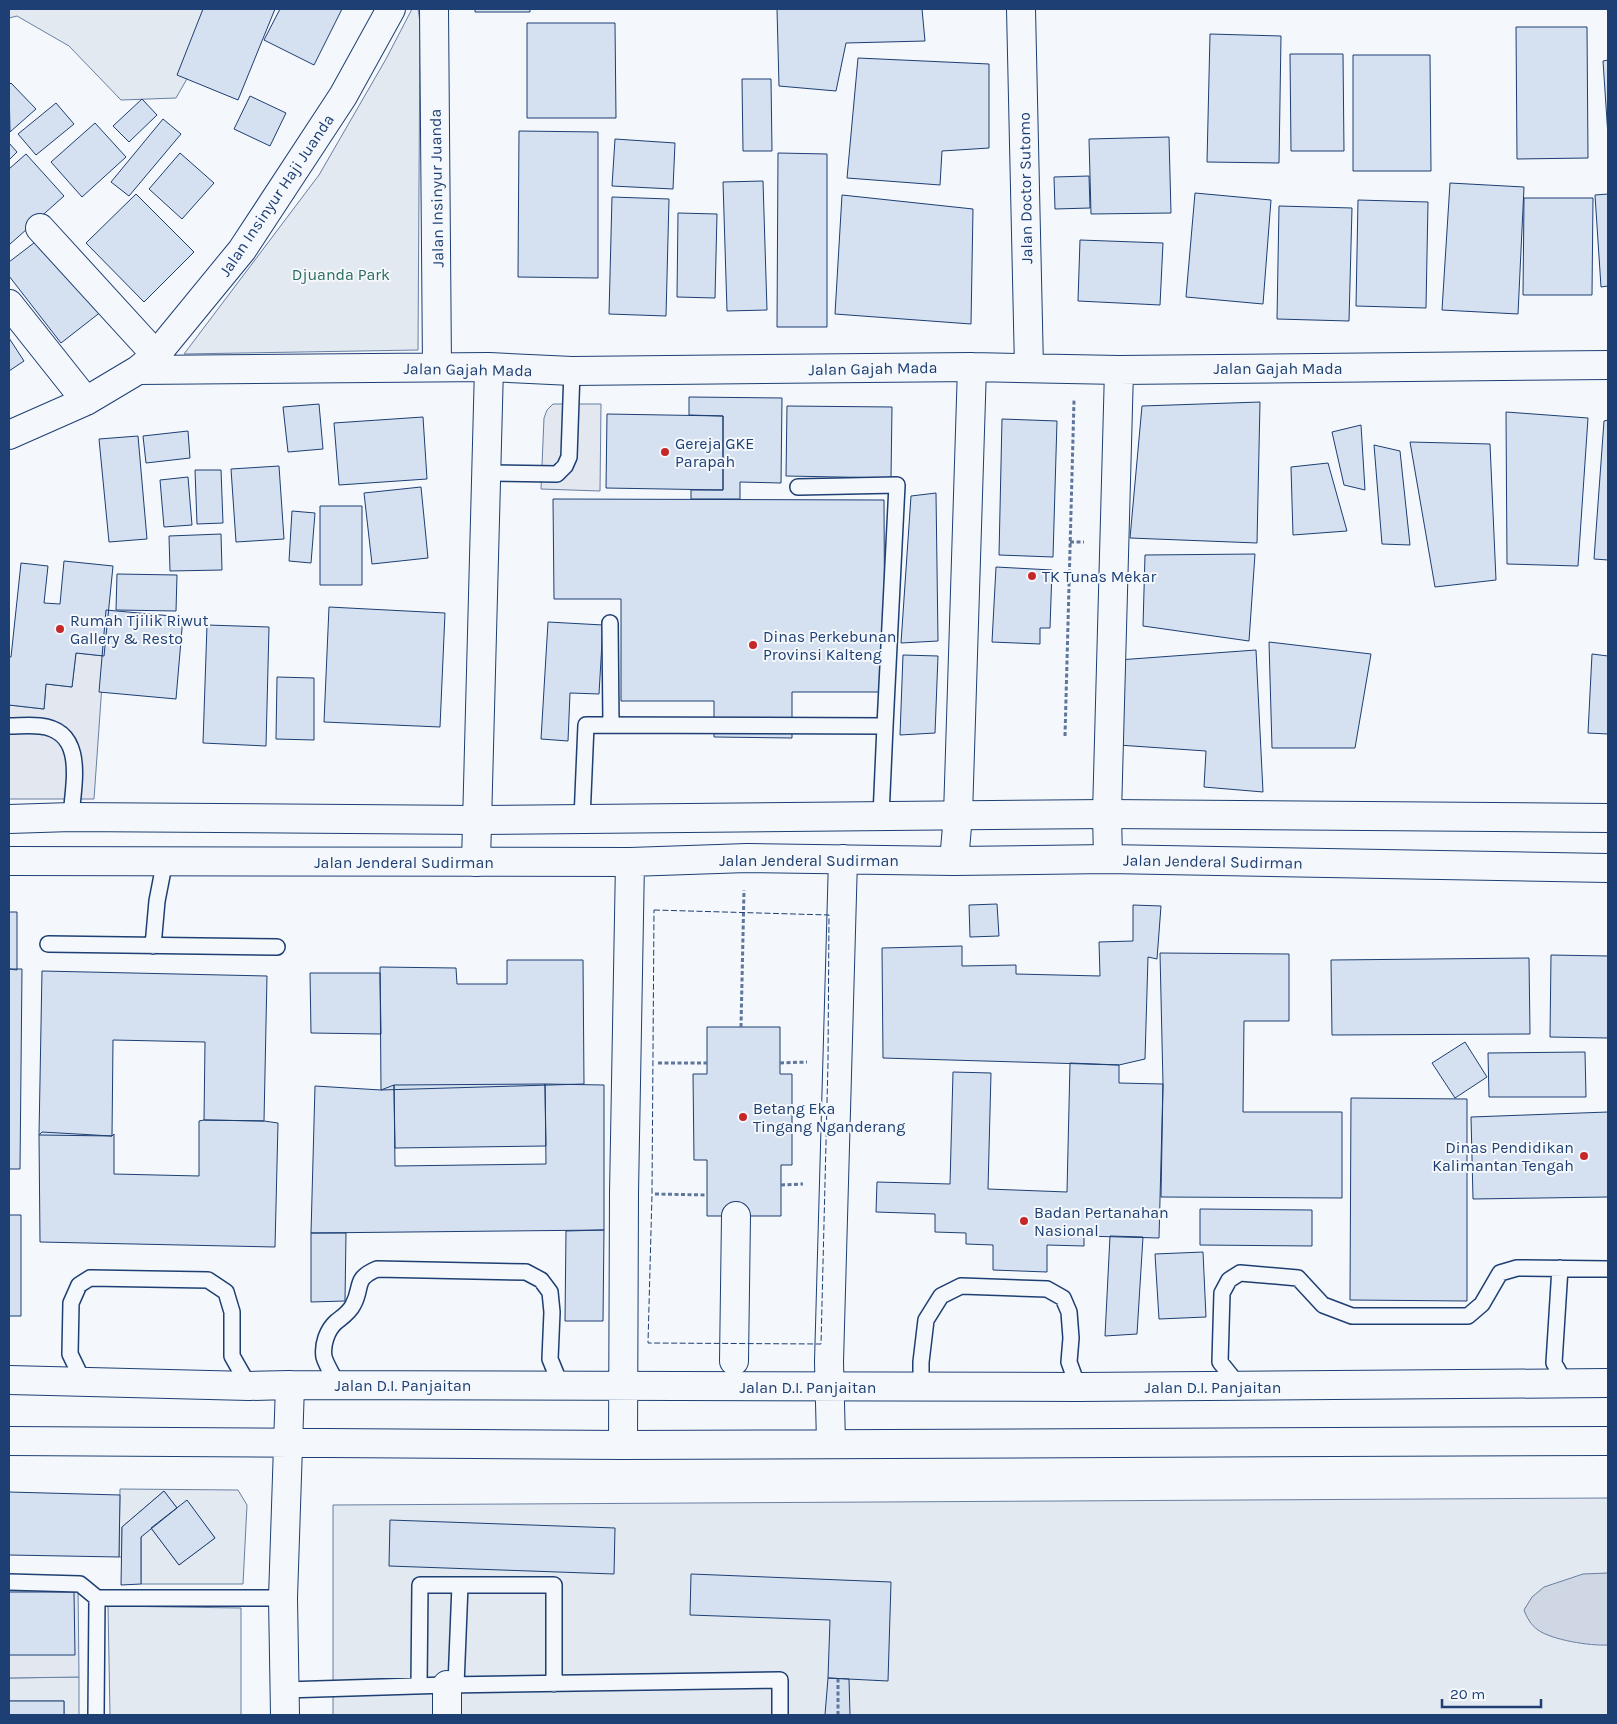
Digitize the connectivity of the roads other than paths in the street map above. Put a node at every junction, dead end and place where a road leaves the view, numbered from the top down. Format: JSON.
{"nodes":[{"id":1,"x":391,"y":9,"type":"edge"},
{"id":2,"x":434,"y":9,"type":"edge"},
{"id":3,"x":1021,"y":9,"type":"edge"},
{"id":4,"x":40,"y":228,"type":"dead end"},
{"id":5,"x":9,"y":304,"type":"edge"},
{"id":6,"x":147,"y":362,"type":"junction"},
{"id":7,"x":1608,"y":366,"type":"edge"},
{"id":8,"x":489,"y":367,"type":"junction"},
{"id":9,"x":972,"y":367,"type":"junction"},
{"id":10,"x":437,"y":368,"type":"junction"},
{"id":11,"x":1029,"y":368,"type":"junction"},
{"id":12,"x":1119,"y":370,"type":"junction"},
{"id":13,"x":572,"y":371,"type":"junction"},
{"id":14,"x":86,"y":401,"type":"junction"},
{"id":15,"x":9,"y":436,"type":"edge"},
{"id":16,"x":486,"y":473,"type":"junction"},
{"id":17,"x":798,"y":487,"type":"dead end"},
{"id":18,"x":610,"y":623,"type":"dead end"},
{"id":19,"x":611,"y":725,"type":"junction"},
{"id":20,"x":9,"y":726,"type":"edge"},
{"id":21,"x":885,"y":726,"type":"junction"},
{"id":22,"x":1107,"y":814,"type":"junction"},
{"id":23,"x":958,"y":815,"type":"junction"},
{"id":24,"x":881,"y":816,"type":"junction"},
{"id":25,"x":71,"y":818,"type":"junction"},
{"id":26,"x":1608,"y":818,"type":"edge"},
{"id":27,"x":20,"y":819,"type":"edge"},
{"id":28,"x":348,"y":819,"type":"junction"},
{"id":29,"x":582,"y":819,"type":"junction"},
{"id":30,"x":478,"y":820,"type":"junction"},
{"id":31,"x":843,"y":859,"type":"junction"},
{"id":32,"x":1108,"y":859,"type":"junction"},
{"id":33,"x":165,"y":860,"type":"junction"},
{"id":34,"x":20,"y":861,"type":"edge"},
{"id":35,"x":954,"y":861,"type":"junction"},
{"id":36,"x":347,"y":862,"type":"junction"},
{"id":37,"x":476,"y":862,"type":"junction"},
{"id":38,"x":630,"y":862,"type":"junction"},
{"id":39,"x":1608,"y":868,"type":"edge"},
{"id":40,"x":48,"y":944,"type":"dead end"},
{"id":41,"x":153,"y":946,"type":"junction"},
{"id":42,"x":277,"y":947,"type":"dead end"},
{"id":43,"x":736,"y":1216,"type":"dead end"},
{"id":44,"x":1560,"y":1268,"type":"junction"},
{"id":45,"x":1608,"y":1269,"type":"edge"},
{"id":46,"x":734,"y":1361,"type":"dead end"},
{"id":47,"x":9,"y":1380,"type":"edge"},
{"id":48,"x":83,"y":1381,"type":"junction"},
{"id":49,"x":1565,"y":1383,"type":"junction"},
{"id":50,"x":1608,"y":1383,"type":"edge"},
{"id":51,"x":290,"y":1384,"type":"junction"},
{"id":52,"x":338,"y":1385,"type":"junction"},
{"id":53,"x":249,"y":1386,"type":"junction"},
{"id":54,"x":561,"y":1386,"type":"junction"},
{"id":55,"x":623,"y":1386,"type":"junction"},
{"id":56,"x":829,"y":1387,"type":"junction"},
{"id":57,"x":920,"y":1387,"type":"junction"},
{"id":58,"x":1078,"y":1387,"type":"junction"},
{"id":59,"x":1240,"y":1387,"type":"junction"},
{"id":60,"x":9,"y":1441,"type":"edge"},
{"id":61,"x":1608,"y":1441,"type":"edge"},
{"id":62,"x":287,"y":1442,"type":"junction"},
{"id":63,"x":831,"y":1444,"type":"junction"},
{"id":64,"x":623,"y":1445,"type":"junction"},
{"id":65,"x":9,"y":1582,"type":"edge"},
{"id":66,"x":460,"y":1585,"type":"junction"},
{"id":67,"x":97,"y":1598,"type":"junction"},
{"id":68,"x":283,"y":1598,"type":"junction"},
{"id":69,"x":554,"y":1684,"type":"junction"},
{"id":70,"x":451,"y":1685,"type":"junction"},
{"id":71,"x":419,"y":1686,"type":"junction"},
{"id":72,"x":285,"y":1702,"type":"edge"},
{"id":73,"x":96,"y":1715,"type":"edge"},
{"id":74,"x":446,"y":1715,"type":"edge"},
{"id":75,"x":780,"y":1715,"type":"edge"}],
"edges":[{"from":1,"to":6,"type":"street","name":"Jalan Insinyur Haji Juanda"},
{"from":2,"to":10,"type":"street","name":"Jalan Insinyur Juanda"},
{"from":3,"to":11,"type":"street","name":"Jalan Doctor Sutomo"},
{"from":4,"to":6,"type":"street"},
{"from":5,"to":14,"type":"street"},
{"from":6,"to":10,"type":"street","name":"Jalan Gajah Mada"},
{"from":6,"to":14,"type":"street","name":"Jalan Insinyur Haji Juanda"},
{"from":7,"to":12,"type":"street","name":"Jalan Gajah Mada"},
{"from":8,"to":10,"type":"street","name":"Jalan Gajah Mada"},
{"from":8,"to":13,"type":"street","name":"Jalan Gajah Mada"},
{"from":8,"to":16,"type":"street"},
{"from":9,"to":11,"type":"street","name":"Jalan Gajah Mada"},
{"from":9,"to":13,"type":"street","name":"Jalan Gajah Mada"},
{"from":9,"to":23,"type":"street"},
{"from":11,"to":12,"type":"street","name":"Jalan Gajah Mada"},
{"from":12,"to":22,"type":"street"},
{"from":13,"to":16,"type":"lane"},
{"from":14,"to":15,"type":"street","name":"Jalan Insinyur Haji Juanda"},
{"from":16,"to":30,"type":"street"},
{"from":17,"to":21,"type":"lane"},
{"from":18,"to":19,"type":"lane"},
{"from":19,"to":21,"type":"lane"},
{"from":19,"to":29,"type":"lane"},
{"from":20,"to":25,"type":"lane"},
{"from":21,"to":24,"type":"lane"},
{"from":22,"to":23,"type":"street"},
{"from":22,"to":26,"type":"street"},
{"from":22,"to":32,"type":"street"},
{"from":23,"to":24,"type":"street"},
{"from":23,"to":35,"type":"street"},
{"from":24,"to":29,"type":"street"},
{"from":25,"to":27,"type":"street"},
{"from":25,"to":28,"type":"street"},
{"from":27,"to":34,"type":"street"},
{"from":28,"to":30,"type":"street"},
{"from":28,"to":36,"type":"street"},
{"from":29,"to":30,"type":"street"},
{"from":30,"to":37,"type":"street"},
{"from":31,"to":35,"type":"street","name":"Jalan Jenderal Sudirman"},
{"from":31,"to":38,"type":"street","name":"Jalan Jenderal Sudirman"},
{"from":31,"to":56,"type":"street"},
{"from":32,"to":35,"type":"street","name":"Jalan Jenderal Sudirman"},
{"from":32,"to":39,"type":"street","name":"Jalan Jenderal Sudirman"},
{"from":33,"to":34,"type":"street","name":"Jalan Jenderal Sudirman"},
{"from":33,"to":36,"type":"street","name":"Jalan Jenderal Sudirman"},
{"from":33,"to":41,"type":"lane"},
{"from":36,"to":37,"type":"street","name":"Jalan Jenderal Sudirman"},
{"from":37,"to":38,"type":"street","name":"Jalan Jenderal Sudirman"},
{"from":38,"to":55,"type":"street"},
{"from":40,"to":41,"type":"lane"},
{"from":41,"to":42,"type":"lane"},
{"from":43,"to":46,"type":"street"},
{"from":44,"to":45,"type":"lane"},
{"from":44,"to":49,"type":"lane"},
{"from":44,"to":59,"type":"lane"},
{"from":47,"to":48,"type":"street","name":"Jalan D.I. Panjaitan"},
{"from":48,"to":53,"type":"street","name":"Jalan D.I. Panjaitan"},
{"from":48,"to":53,"type":"lane"},
{"from":49,"to":50,"type":"street","name":"Jalan D.I. Panjaitan"},
{"from":49,"to":59,"type":"street","name":"Jalan D.I. Panjaitan"},
{"from":51,"to":52,"type":"street","name":"Jalan D.I. Panjaitan"},
{"from":51,"to":53,"type":"street","name":"Jalan D.I. Panjaitan"},
{"from":51,"to":62,"type":"street"},
{"from":52,"to":54,"type":"street","name":"Jalan D.I. Panjaitan"},
{"from":52,"to":54,"type":"lane"},
{"from":54,"to":55,"type":"street","name":"Jalan D.I. Panjaitan"},
{"from":55,"to":56,"type":"street","name":"Jalan D.I. Panjaitan"},
{"from":55,"to":64,"type":"street"},
{"from":56,"to":57,"type":"street","name":"Jalan D.I. Panjaitan"},
{"from":56,"to":63,"type":"street"},
{"from":57,"to":58,"type":"street","name":"Jalan D.I. Panjaitan"},
{"from":57,"to":58,"type":"lane"},
{"from":58,"to":59,"type":"street","name":"Jalan D.I. Panjaitan"},
{"from":60,"to":62,"type":"street"},
{"from":61,"to":63,"type":"street"},
{"from":62,"to":64,"type":"street"},
{"from":62,"to":68,"type":"street"},
{"from":63,"to":64,"type":"street"},
{"from":65,"to":67,"type":"lane"},
{"from":66,"to":69,"type":"lane"},
{"from":66,"to":70,"type":"lane"},
{"from":66,"to":71,"type":"lane"},
{"from":67,"to":68,"type":"lane"},
{"from":67,"to":73,"type":"lane"},
{"from":68,"to":72,"type":"street"},
{"from":69,"to":70,"type":"lane"},
{"from":69,"to":75,"type":"lane"},
{"from":70,"to":71,"type":"lane"},
{"from":70,"to":74,"type":"street"},
{"from":71,"to":72,"type":"lane"}]}
